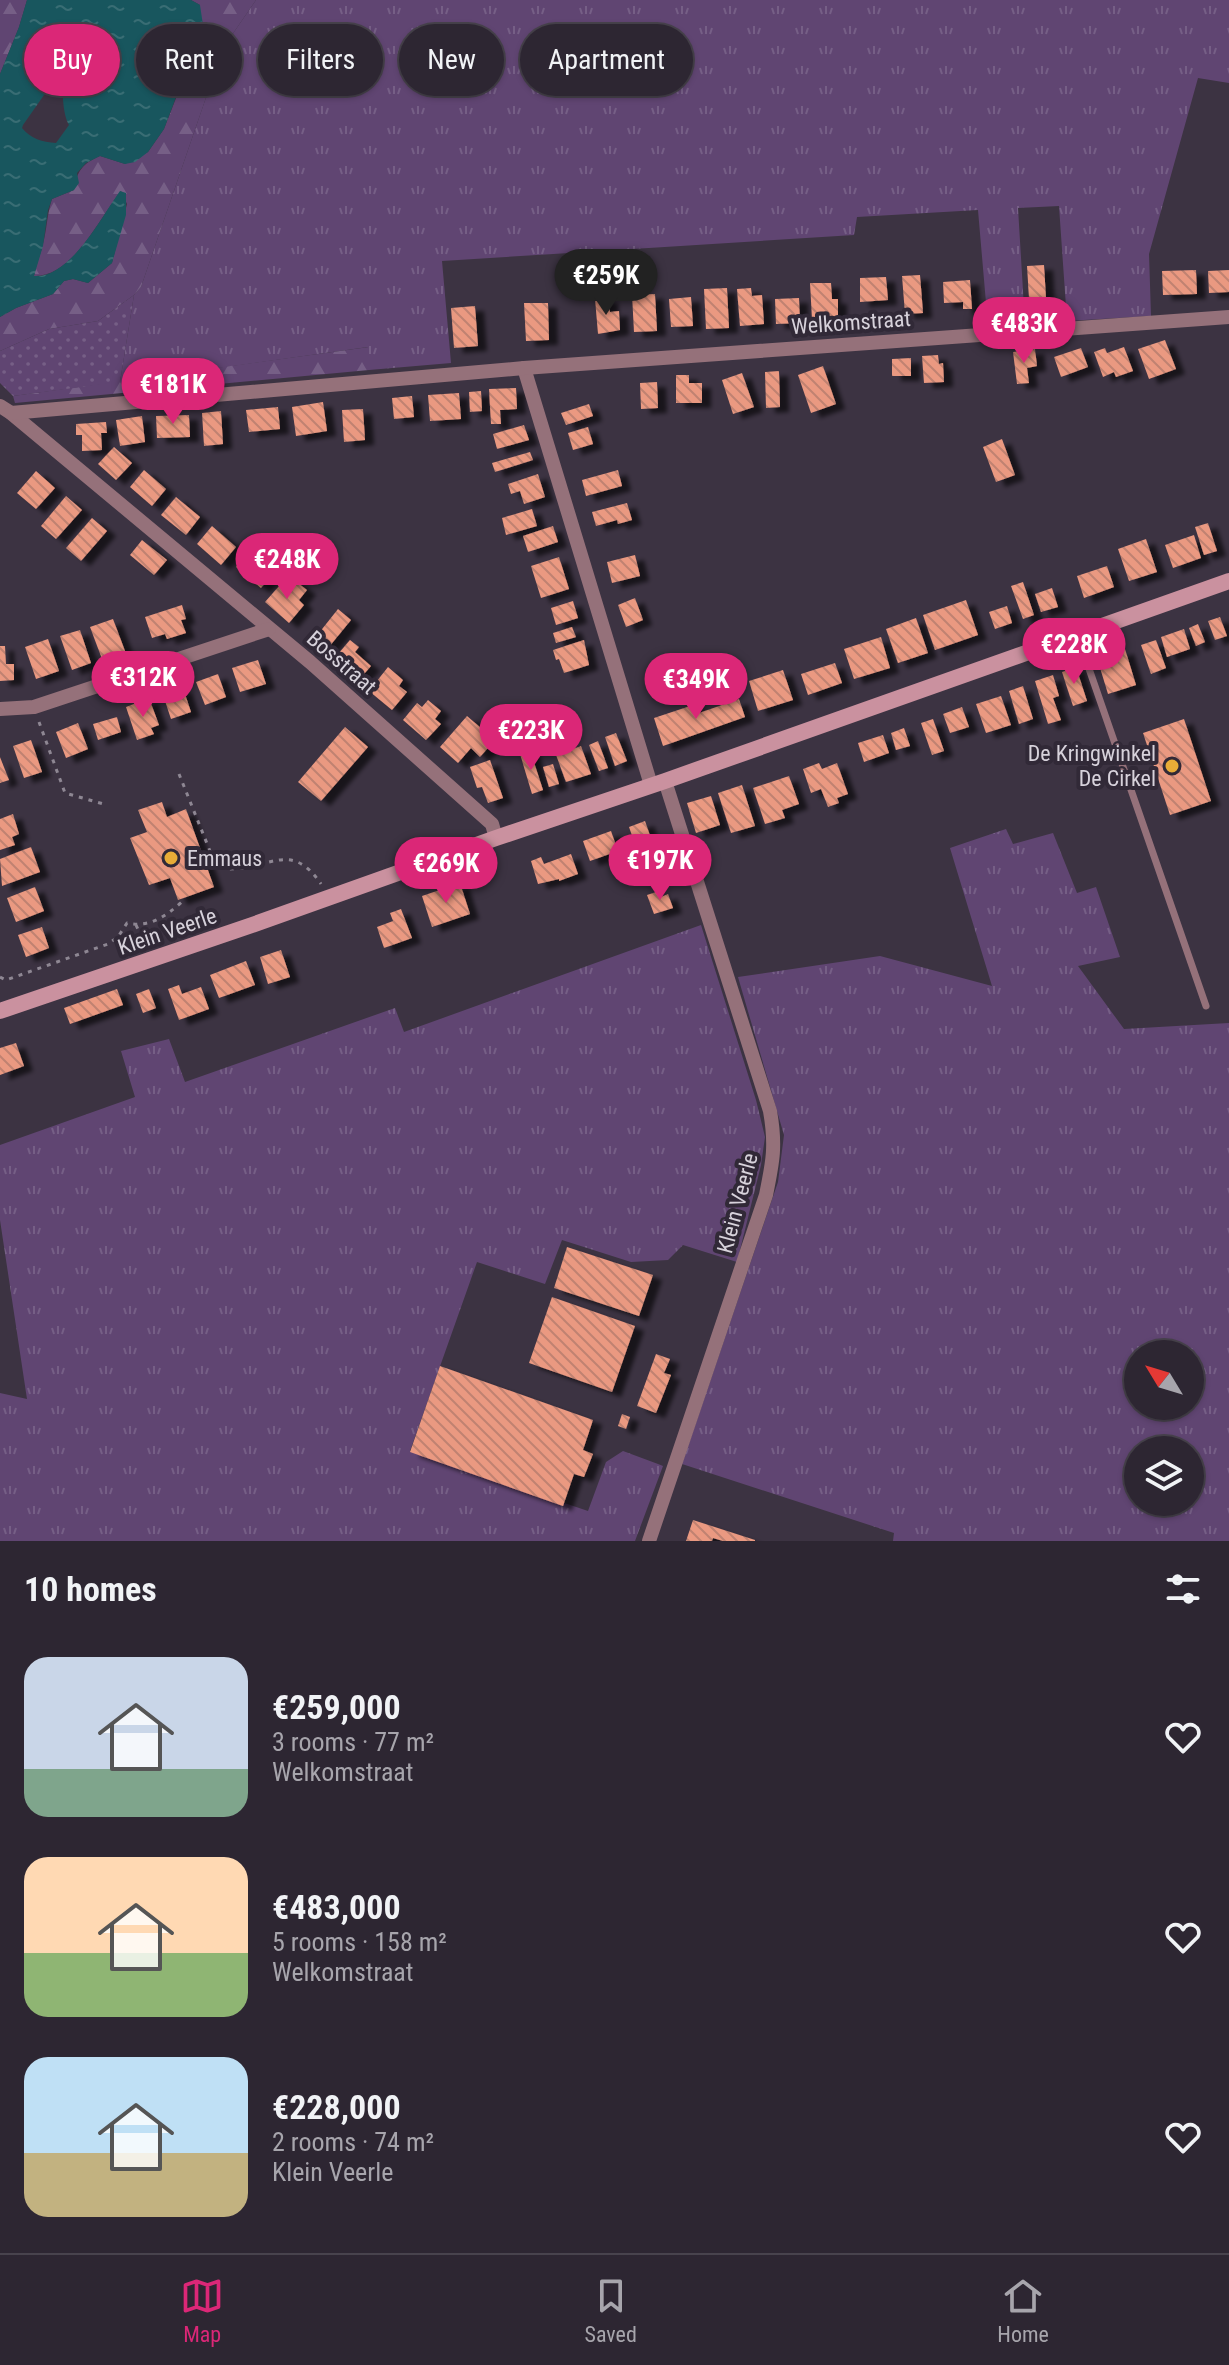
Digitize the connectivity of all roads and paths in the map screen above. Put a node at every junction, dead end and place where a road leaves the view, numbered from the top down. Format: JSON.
{"nodes":[{"id":1,"x":1229,"y":317,"type":"edge"},
{"id":2,"x":524,"y":368,"type":"junction"},
{"id":3,"x":5,"y":410,"type":"edge"},
{"id":4,"x":1229,"y":581,"type":"edge"},
{"id":5,"x":269,"y":629,"type":"junction"},
{"id":6,"x":1077,"y":635,"type":"junction"},
{"id":7,"x":34,"y":707,"type":"junction"},
{"id":8,"x":0,"y":709,"type":"edge"},
{"id":9,"x":179,"y":774,"type":"dead end"},
{"id":10,"x":658,"y":783,"type":"junction"},
{"id":11,"x":107,"y":805,"type":"dead end"},
{"id":12,"x":496,"y":838,"type":"junction"},
{"id":13,"x":330,"y":898,"type":"junction"},
{"id":14,"x":183,"y":901,"type":"dead end"},
{"id":15,"x":136,"y":925,"type":"junction"},
{"id":16,"x":151,"y":959,"type":"junction"},
{"id":17,"x":0,"y":977,"type":"edge"},
{"id":18,"x":1206,"y":1006,"type":"dead end"},
{"id":19,"x":0,"y":1011,"type":"edge"},
{"id":20,"x":649,"y":1541,"type":"edge"}],
"edges":[{"from":1,"to":2,"type":"street","name":"Welkomstraat"},
{"from":2,"to":3,"type":"street","name":"Welkomstraat"},
{"from":2,"to":10,"type":"street"},
{"from":3,"to":5,"type":"street","name":"Bosstraat"},
{"from":4,"to":6,"type":"main road","name":"Klein Veerle"},
{"from":5,"to":7,"type":"street"},
{"from":5,"to":12,"type":"street","name":"Bosstraat"},
{"from":6,"to":10,"type":"main road","name":"Klein Veerle"},
{"from":6,"to":18,"type":"lane"},
{"from":7,"to":8,"type":"street"},
{"from":7,"to":11,"type":"path"},
{"from":9,"to":13,"type":"path"},
{"from":10,"to":12,"type":"main road","name":"Klein Veerle"},
{"from":10,"to":20,"type":"street","name":"Klein Veerle"},
{"from":12,"to":13,"type":"main road","name":"Klein Veerle"},
{"from":13,"to":16,"type":"main road","name":"Klein Veerle"},
{"from":14,"to":15,"type":"path"},
{"from":15,"to":16,"type":"path"},
{"from":15,"to":17,"type":"path"},
{"from":16,"to":19,"type":"main road","name":"Klein Veerle"}]}
